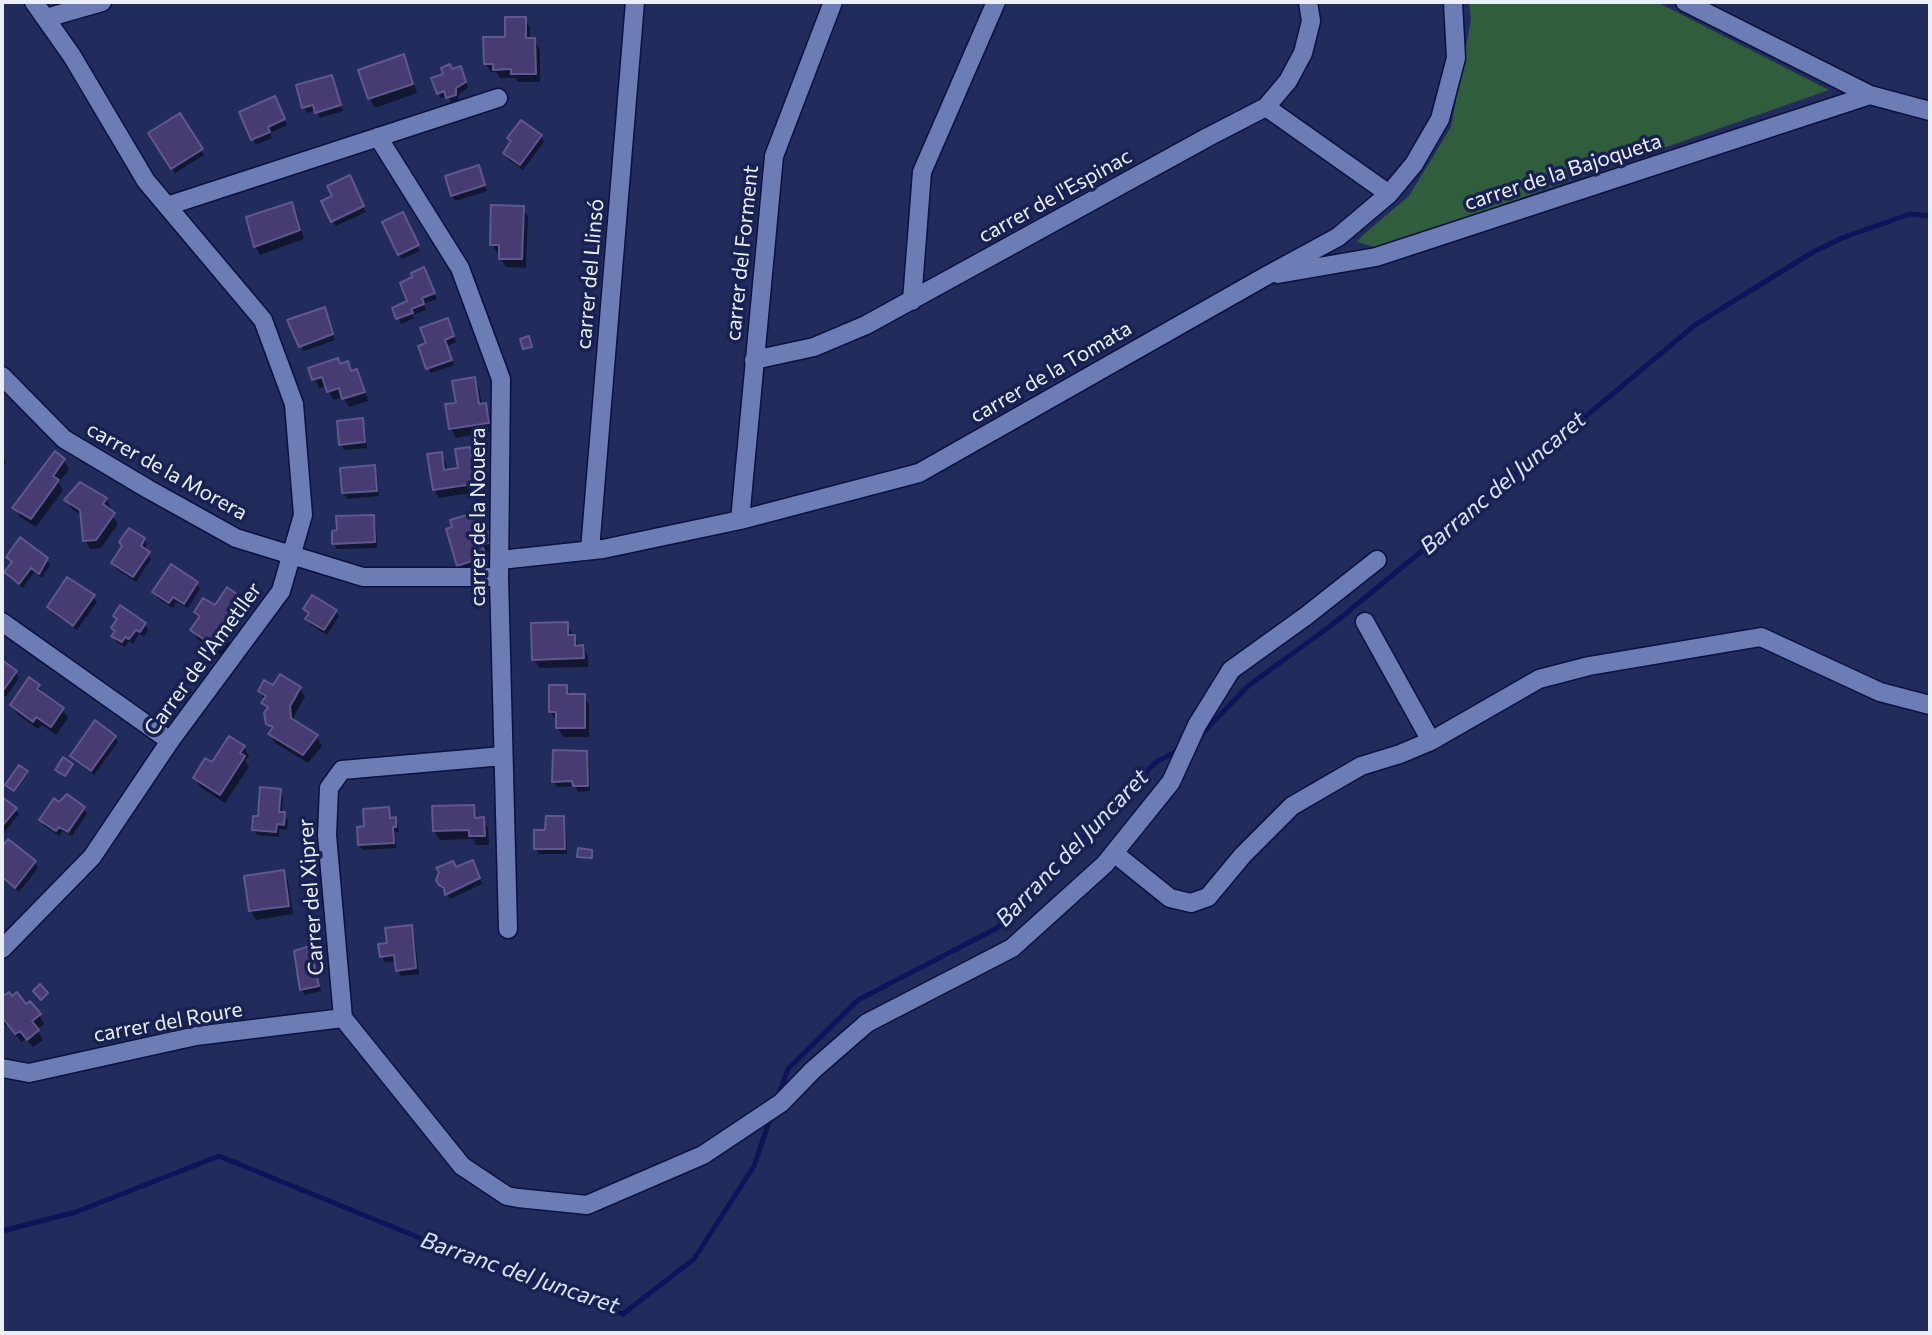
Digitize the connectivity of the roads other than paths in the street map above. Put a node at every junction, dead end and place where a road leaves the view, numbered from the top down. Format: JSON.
{"nodes":[{"id":1,"x":34,"y":2,"type":"edge"},
{"id":2,"x":102,"y":2,"type":"edge"},
{"id":3,"x":635,"y":2,"type":"edge"},
{"id":4,"x":833,"y":2,"type":"edge"},
{"id":5,"x":996,"y":2,"type":"edge"},
{"id":6,"x":1308,"y":2,"type":"edge"},
{"id":7,"x":1452,"y":2,"type":"edge"},
{"id":8,"x":1685,"y":2,"type":"edge"},
{"id":9,"x":46,"y":18,"type":"junction"},
{"id":10,"x":1870,"y":95,"type":"junction"},
{"id":11,"x":498,"y":98,"type":"dead end"},
{"id":12,"x":1266,"y":107,"type":"junction"},
{"id":13,"x":1930,"y":111,"type":"edge"},
{"id":14,"x":378,"y":137,"type":"junction"},
{"id":15,"x":1389,"y":194,"type":"junction"},
{"id":16,"x":167,"y":206,"type":"junction"},
{"id":17,"x":1338,"y":237,"type":"junction"},
{"id":18,"x":1353,"y":262,"type":"junction"},
{"id":19,"x":1266,"y":276,"type":"junction"},
{"id":20,"x":912,"y":301,"type":"junction"},
{"id":21,"x":754,"y":360,"type":"junction"},
{"id":22,"x":2,"y":376,"type":"edge"},
{"id":23,"x":740,"y":520,"type":"junction"},
{"id":24,"x":590,"y":550,"type":"junction"},
{"id":25,"x":291,"y":555,"type":"junction"},
{"id":26,"x":1377,"y":561,"type":"dead end"},
{"id":27,"x":499,"y":568,"type":"junction"},
{"id":28,"x":2,"y":622,"type":"edge"},
{"id":29,"x":1365,"y":622,"type":"dead end"},
{"id":30,"x":1930,"y":705,"type":"edge"},
{"id":31,"x":170,"y":741,"type":"junction"},
{"id":32,"x":1431,"y":741,"type":"junction"},
{"id":33,"x":503,"y":756,"type":"junction"},
{"id":34,"x":1114,"y":853,"type":"junction"},
{"id":35,"x":508,"y":929,"type":"dead end"},
{"id":36,"x":2,"y":948,"type":"edge"},
{"id":37,"x":344,"y":1018,"type":"junction"},
{"id":38,"x":2,"y":1068,"type":"edge"}],
"edges":[{"from":1,"to":9,"type":"street","name":"Carrer de l'Ametller"},
{"from":2,"to":9,"type":"street"},
{"from":3,"to":24,"type":"street","name":"carrer del Llinsó"},
{"from":4,"to":21,"type":"street","name":"carrer del Forment"},
{"from":5,"to":20,"type":"street"},
{"from":6,"to":12,"type":"street","name":"carrer de l'Espinac"},
{"from":7,"to":15,"type":"street","name":"carrer de la Tomata"},
{"from":8,"to":10,"type":"street"},
{"from":9,"to":16,"type":"street","name":"Carrer de l'Ametller"},
{"from":10,"to":13,"type":"street"},
{"from":10,"to":18,"type":"street","name":"carrer de la Bajoqueta"},
{"from":11,"to":14,"type":"street"},
{"from":12,"to":15,"type":"street"},
{"from":12,"to":20,"type":"street","name":"carrer de l'Espinac"},
{"from":14,"to":16,"type":"street"},
{"from":14,"to":27,"type":"street","name":"carrer de la Nouera"},
{"from":15,"to":17,"type":"street","name":"carrer de la Tomata"},
{"from":16,"to":25,"type":"street","name":"Carrer de l'Ametller"},
{"from":17,"to":18,"type":"street"},
{"from":17,"to":19,"type":"street","name":"carrer de la Tomata"},
{"from":18,"to":19,"type":"street","name":"carrer de la Bajoqueta"},
{"from":19,"to":23,"type":"street","name":"carrer de la Tomata"},
{"from":20,"to":21,"type":"street","name":"carrer de l'Espinac"},
{"from":21,"to":23,"type":"street","name":"carrer del Forment"},
{"from":22,"to":25,"type":"street","name":"carrer de la Morera"},
{"from":23,"to":24,"type":"street","name":"carrer de la Tomata"},
{"from":24,"to":27,"type":"street","name":"carrer de la Tomata"},
{"from":25,"to":27,"type":"street","name":"carrer de la Morera"},
{"from":25,"to":31,"type":"street","name":"Carrer de l'Ametller"},
{"from":26,"to":34,"type":"street"},
{"from":27,"to":33,"type":"street","name":"carrer de la Nouera"},
{"from":28,"to":31,"type":"street"},
{"from":29,"to":32,"type":"street"},
{"from":30,"to":32,"type":"street"},
{"from":31,"to":36,"type":"street","name":"Carrer de l'Ametller"},
{"from":32,"to":34,"type":"street"},
{"from":33,"to":35,"type":"street","name":"carrer de la Nouera"},
{"from":33,"to":37,"type":"street","name":"Carrer del Xiprer"},
{"from":34,"to":37,"type":"street"},
{"from":37,"to":38,"type":"street","name":"carrer del Roure"}]}
